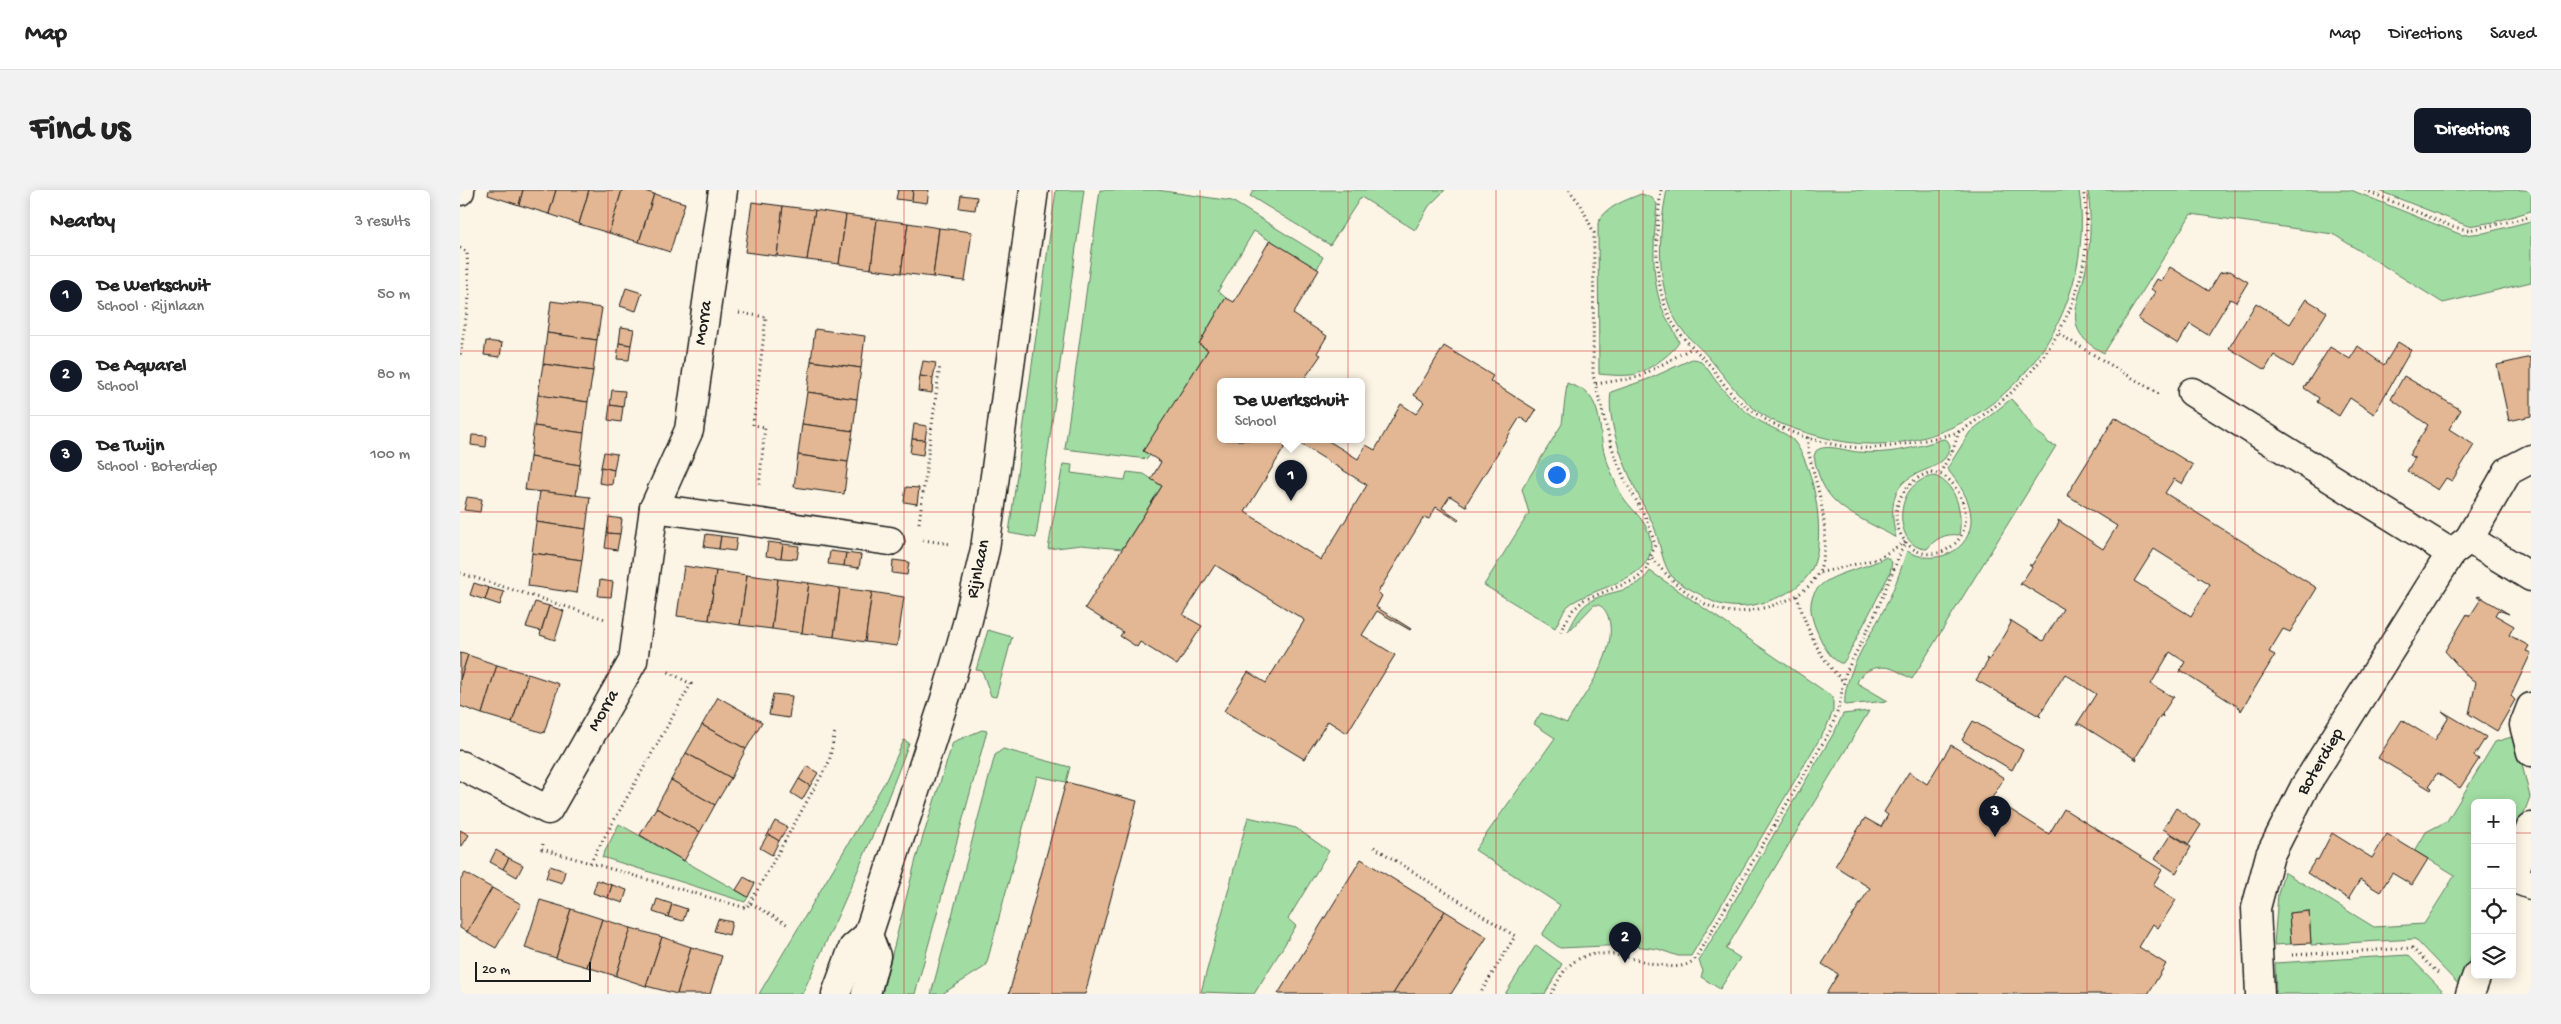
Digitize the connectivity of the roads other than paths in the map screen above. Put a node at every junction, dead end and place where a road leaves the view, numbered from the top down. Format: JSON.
{"nodes":[{"id":1,"x":723,"y":190,"type":"edge"},
{"id":2,"x":1034,"y":190,"type":"edge"},
{"id":3,"x":2192,"y":392,"type":"road end"},
{"id":4,"x":2531,"y":459,"type":"edge"},
{"id":5,"x":654,"y":508,"type":"junction"},
{"id":6,"x":890,"y":541,"type":"road end"},
{"id":7,"x":2460,"y":546,"type":"junction"},
{"id":8,"x":2531,"y":576,"type":"edge"},
{"id":9,"x":2531,"y":707,"type":"edge"},
{"id":10,"x":2531,"y":752,"type":"edge"},
{"id":11,"x":460,"y":765,"type":"edge"},
{"id":12,"x":2531,"y":827,"type":"edge"},
{"id":13,"x":2531,"y":885,"type":"edge"},
{"id":14,"x":868,"y":935,"type":"junction"},
{"id":15,"x":836,"y":994,"type":"edge"},
{"id":16,"x":866,"y":994,"type":"edge"},
{"id":17,"x":2260,"y":994,"type":"edge"}],
"edges":[{"from":1,"to":5,"type":"street","name":"Morra"},
{"from":2,"to":14,"type":"street","name":"Rijnlaan"},
{"from":3,"to":7,"type":"street"},
{"from":4,"to":7,"type":"street","name":"Boterdiep"},
{"from":5,"to":6,"type":"street"},
{"from":5,"to":11,"type":"street","name":"Morra"},
{"from":7,"to":8,"type":"street"},
{"from":7,"to":17,"type":"street","name":"Boterdiep"},
{"from":9,"to":10,"type":"street"},
{"from":12,"to":13,"type":"street"},
{"from":14,"to":15,"type":"street","name":"Rijnlaan"},
{"from":14,"to":16,"type":"street"}]}
